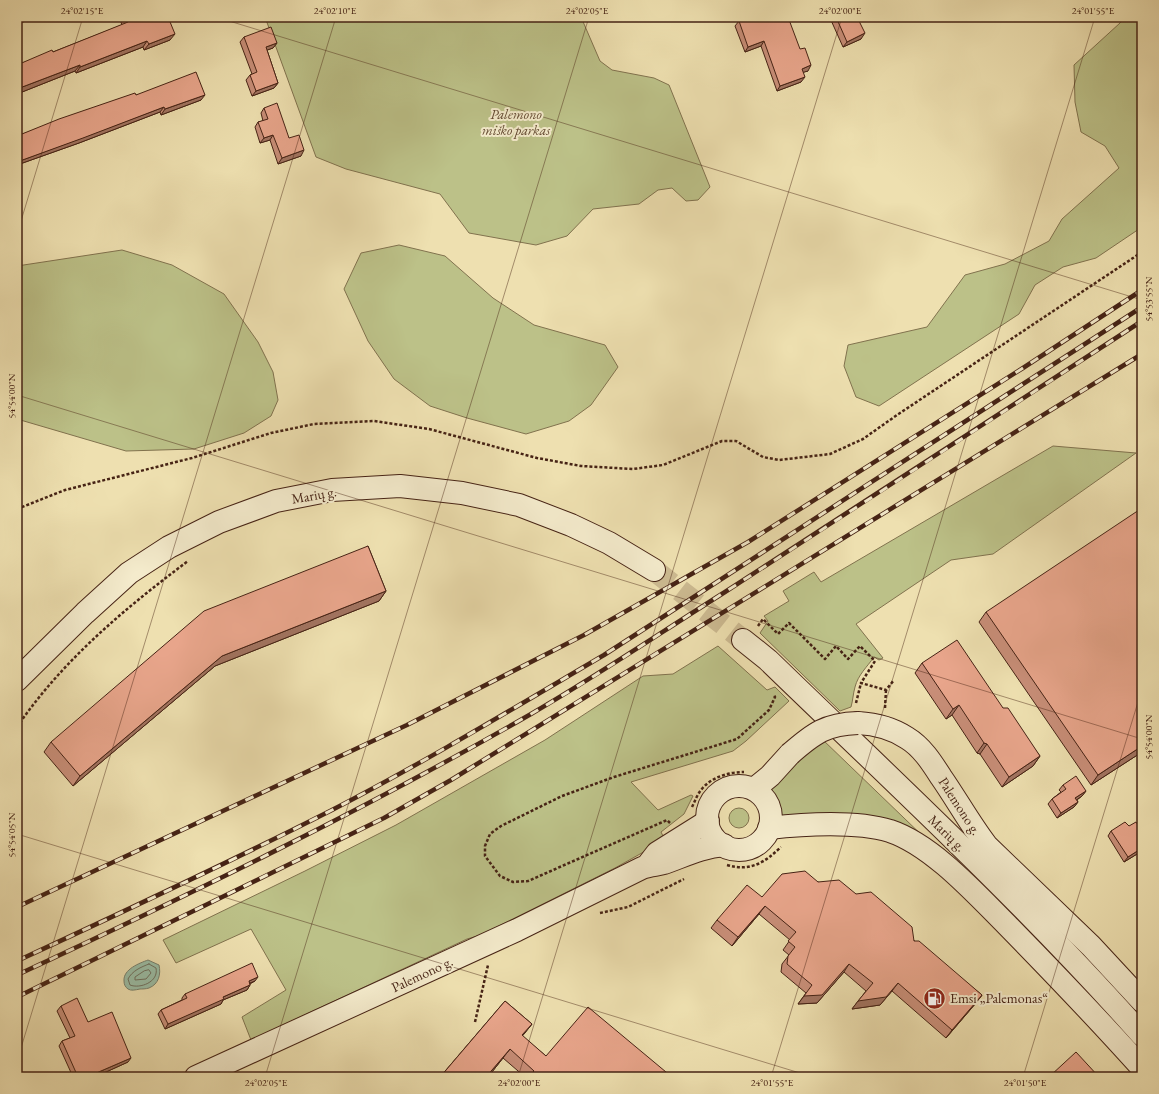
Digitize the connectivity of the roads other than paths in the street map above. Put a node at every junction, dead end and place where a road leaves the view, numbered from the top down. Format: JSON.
{"nodes":[{"id":1,"x":654,"y":570,"type":"tunnel mouth"},
{"id":2,"x":750,"y":634,"type":"tunnel mouth"},
{"id":3,"x":17,"y":680,"type":"edge"},
{"id":4,"x":752,"y":780,"type":"junction"},
{"id":5,"x":698,"y":816,"type":"junction"},
{"id":6,"x":770,"y":828,"type":"junction"},
{"id":7,"x":724,"y":855,"type":"junction"},
{"id":8,"x":646,"y":866,"type":"junction"},
{"id":9,"x":1142,"y":1001,"type":"edge"},
{"id":10,"x":1142,"y":1035,"type":"edge"},
{"id":11,"x":1142,"y":1068,"type":"edge"},
{"id":12,"x":196,"y":1077,"type":"edge"}],
"edges":[{"from":1,"to":3,"type":"street","name":"Marių g."},
{"from":2,"to":10,"type":"street","name":"Marių g."},
{"from":4,"to":5,"type":"street"},
{"from":4,"to":6,"type":"street"},
{"from":4,"to":9,"type":"street","name":"Palemono g.","bridge":true},
{"from":5,"to":7,"type":"street"},
{"from":5,"to":8,"type":"street","name":"Palemono g."},
{"from":6,"to":7,"type":"street","name":"Palemono g."},
{"from":6,"to":11,"type":"street"},
{"from":7,"to":8,"type":"street","name":"Palemono g."},
{"from":8,"to":12,"type":"street","name":"Palemono g."}]}
